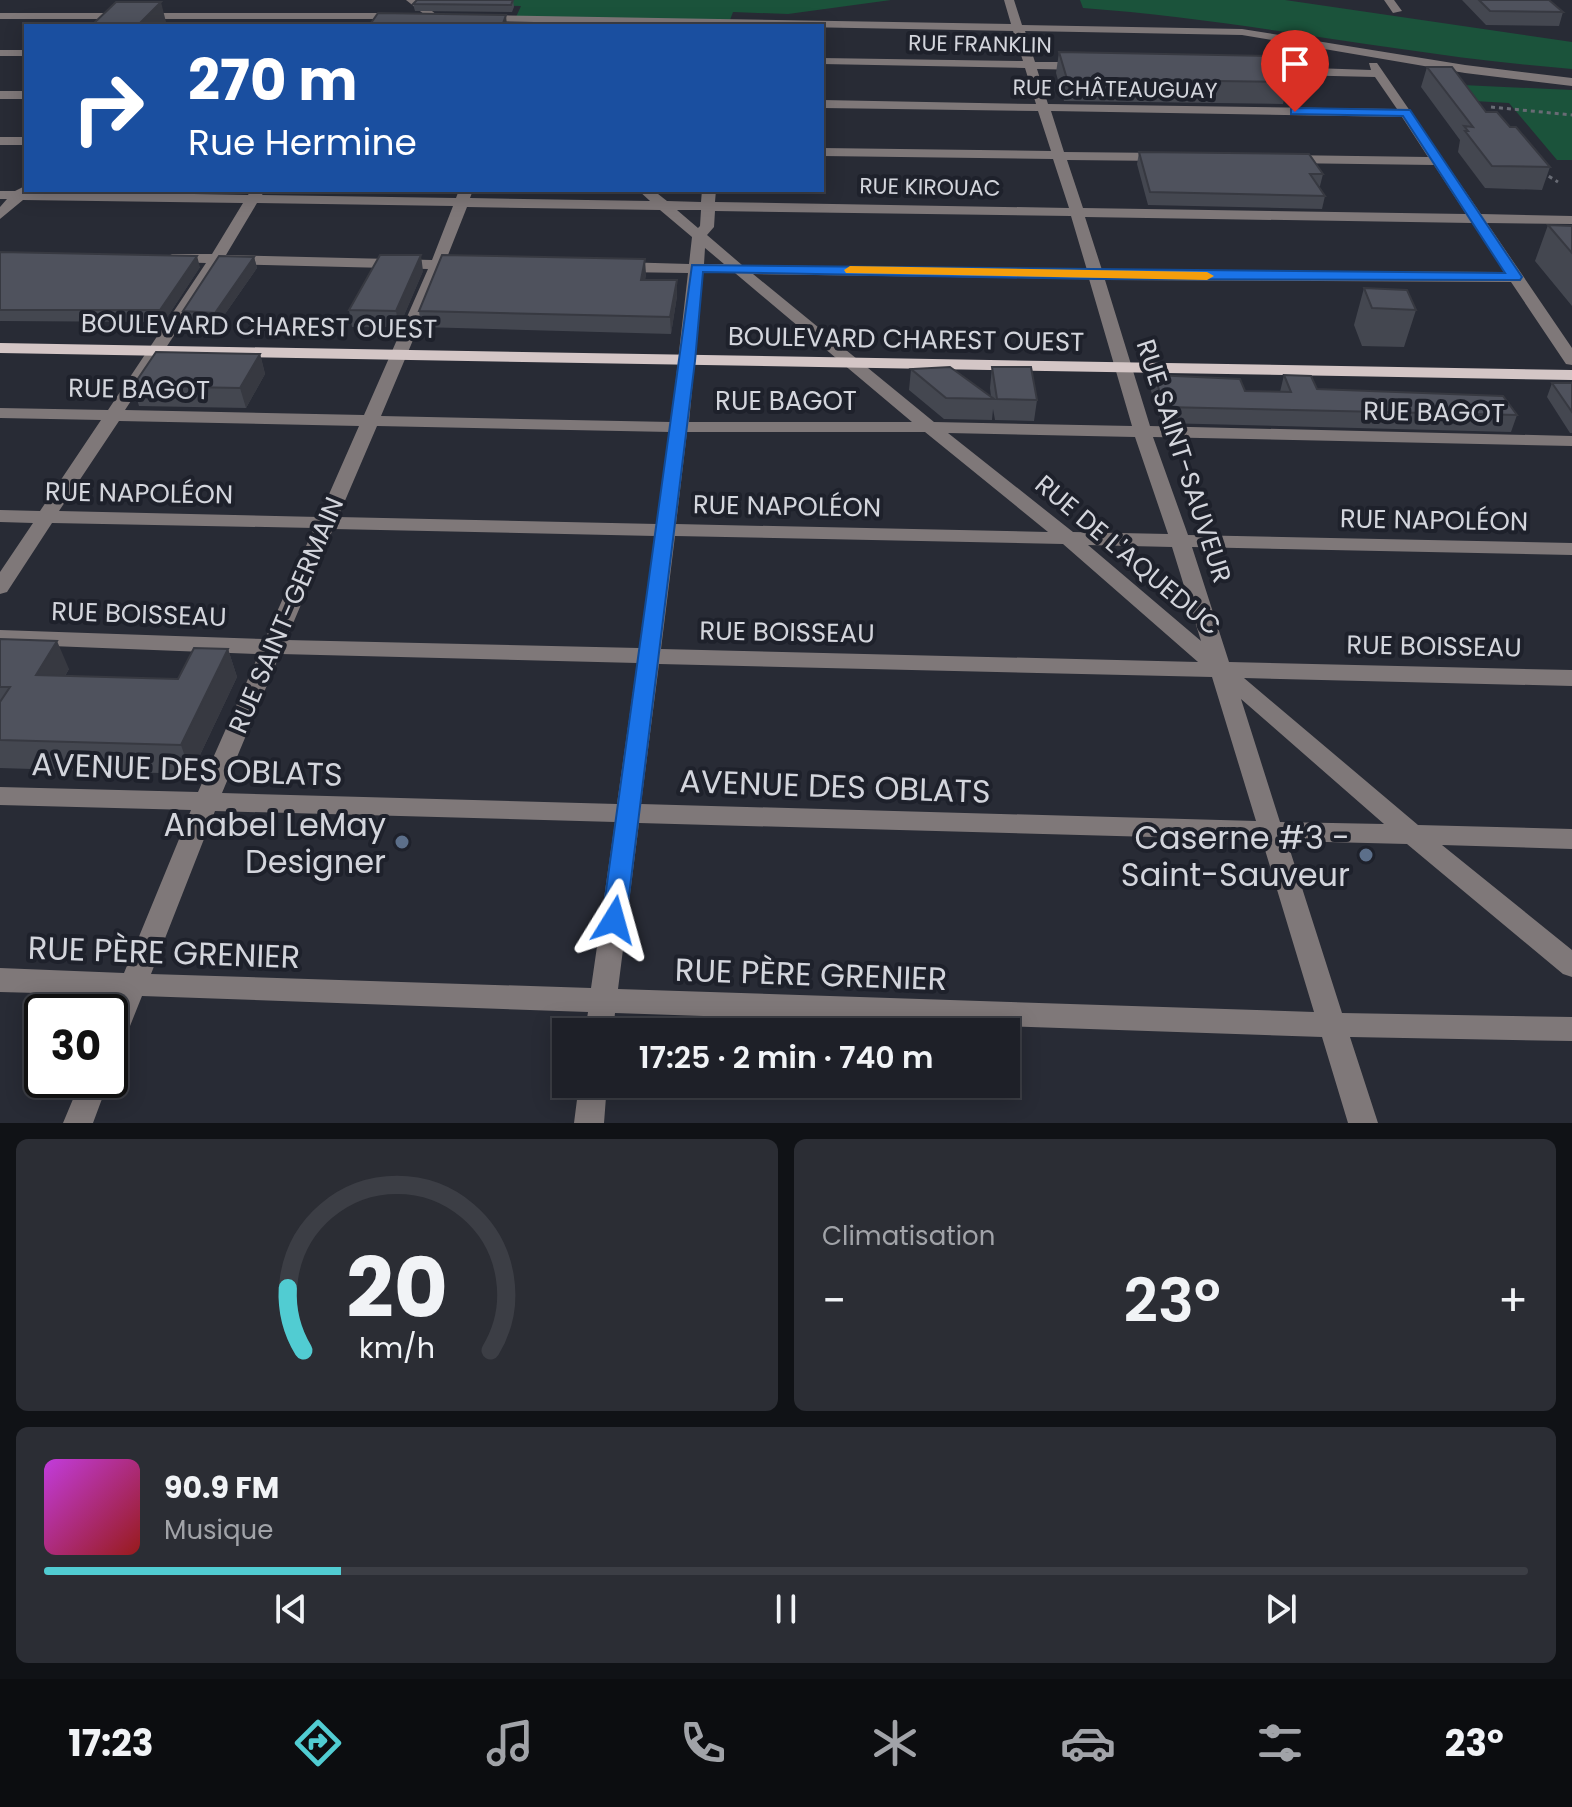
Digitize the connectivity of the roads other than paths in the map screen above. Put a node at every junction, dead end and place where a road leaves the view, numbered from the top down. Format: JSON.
{"nodes":[{"id":1,"x":199,"y":0,"type":"edge"},
{"id":2,"x":411,"y":0,"type":"edge"},
{"id":3,"x":1009,"y":0,"type":"edge"},
{"id":4,"x":1389,"y":0,"type":"edge"},
{"id":5,"x":1397,"y":11,"type":"dead end"},
{"id":6,"x":0,"y":16,"type":"edge"},
{"id":7,"x":183,"y":16,"type":"junction"},
{"id":8,"x":436,"y":17,"type":"junction"},
{"id":9,"x":458,"y":17,"type":"edge"},
{"id":10,"x":472,"y":17,"type":"edge"},
{"id":11,"x":367,"y":21,"type":"edge"},
{"id":12,"x":536,"y":22,"type":"edge"},
{"id":13,"x":176,"y":24,"type":"edge"},
{"id":14,"x":444,"y":24,"type":"edge"},
{"id":15,"x":727,"y":24,"type":"edge"},
{"id":16,"x":824,"y":25,"type":"edge"},
{"id":17,"x":1018,"y":26,"type":"junction"},
{"id":18,"x":0,"y":53,"type":"edge"},
{"id":19,"x":24,"y":53,"type":"edge"},
{"id":20,"x":1367,"y":54,"type":"junction"},
{"id":21,"x":824,"y":61,"type":"edge"},
{"id":22,"x":1028,"y":64,"type":"junction"},
{"id":23,"x":1091,"y":66,"type":"edge"},
{"id":24,"x":1233,"y":70,"type":"edge"},
{"id":25,"x":1378,"y":74,"type":"junction"},
{"id":26,"x":1572,"y":82,"type":"edge"},
{"id":27,"x":0,"y":95,"type":"edge"},
{"id":28,"x":24,"y":95,"type":"edge"},
{"id":29,"x":824,"y":104,"type":"edge"},
{"id":30,"x":1044,"y":108,"type":"junction"},
{"id":31,"x":1406,"y":113,"type":"junction"},
{"id":32,"x":0,"y":141,"type":"edge"},
{"id":33,"x":24,"y":141,"type":"edge"},
{"id":34,"x":824,"y":152,"type":"edge"},
{"id":35,"x":1059,"y":156,"type":"junction"},
{"id":36,"x":1185,"y":157,"type":"edge"},
{"id":37,"x":1264,"y":158,"type":"edge"},
{"id":38,"x":1437,"y":161,"type":"junction"},
{"id":39,"x":23,"y":191,"type":"edge"},
{"id":40,"x":140,"y":192,"type":"edge"},
{"id":41,"x":647,"y":192,"type":"edge"},
{"id":42,"x":256,"y":193,"type":"edge"},
{"id":43,"x":0,"y":195,"type":"edge"},
{"id":44,"x":464,"y":196,"type":"edge"},
{"id":45,"x":708,"y":198,"type":"edge"},
{"id":46,"x":663,"y":205,"type":"junction"},
{"id":47,"x":1077,"y":212,"type":"junction"},
{"id":48,"x":0,"y":215,"type":"edge"},
{"id":49,"x":1477,"y":219,"type":"junction"},
{"id":50,"x":1572,"y":220,"type":"edge"},
{"id":51,"x":699,"y":236,"type":"junction"},
{"id":52,"x":155,"y":258,"type":"edge"},
{"id":53,"x":217,"y":258,"type":"junction"},
{"id":54,"x":437,"y":265,"type":"junction"},
{"id":55,"x":483,"y":265,"type":"edge"},
{"id":56,"x":605,"y":267,"type":"edge"},
{"id":57,"x":696,"y":268,"type":"junction"},
{"id":58,"x":735,"y":268,"type":"junction"},
{"id":59,"x":1094,"y":275,"type":"junction"},
{"id":60,"x":1515,"y":277,"type":"junction"},
{"id":61,"x":0,"y":348,"type":"edge"},
{"id":62,"x":155,"y":350,"type":"junction"},
{"id":63,"x":397,"y":354,"type":"junction"},
{"id":64,"x":1572,"y":360,"type":"edge"},
{"id":65,"x":688,"y":361,"type":"junction"},
{"id":66,"x":851,"y":364,"type":"junction"},
{"id":67,"x":1125,"y":368,"type":"junction"},
{"id":68,"x":1572,"y":375,"type":"edge"},
{"id":69,"x":0,"y":413,"type":"edge"},
{"id":70,"x":113,"y":415,"type":"junction"},
{"id":71,"x":369,"y":420,"type":"junction"},
{"id":72,"x":677,"y":427,"type":"junction"},
{"id":73,"x":929,"y":427,"type":"junction"},
{"id":74,"x":1142,"y":431,"type":"junction"},
{"id":75,"x":1572,"y":441,"type":"edge"},
{"id":76,"x":0,"y":516,"type":"edge"},
{"id":77,"x":45,"y":517,"type":"junction"},
{"id":78,"x":325,"y":524,"type":"junction"},
{"id":79,"x":663,"y":530,"type":"junction"},
{"id":80,"x":1068,"y":538,"type":"junction"},
{"id":81,"x":1180,"y":541,"type":"junction"},
{"id":82,"x":1572,"y":549,"type":"edge"},
{"id":83,"x":0,"y":587,"type":"edge"},
{"id":84,"x":0,"y":637,"type":"edge"},
{"id":85,"x":274,"y":647,"type":"junction"},
{"id":86,"x":647,"y":656,"type":"junction"},
{"id":87,"x":1221,"y":670,"type":"junction"},
{"id":88,"x":1572,"y":678,"type":"edge"},
{"id":89,"x":0,"y":796,"type":"edge"},
{"id":90,"x":206,"y":802,"type":"junction"},
{"id":91,"x":629,"y":811,"type":"junction"},
{"id":92,"x":1272,"y":833,"type":"junction"},
{"id":93,"x":1414,"y":836,"type":"junction"},
{"id":94,"x":1572,"y":839,"type":"edge"},
{"id":95,"x":1572,"y":966,"type":"edge"},
{"id":96,"x":0,"y":980,"type":"edge"},
{"id":97,"x":132,"y":986,"type":"junction"},
{"id":98,"x":128,"y":996,"type":"edge"},
{"id":99,"x":602,"y":1002,"type":"junction"},
{"id":100,"x":600,"y":1018,"type":"edge"},
{"id":101,"x":1333,"y":1025,"type":"junction"},
{"id":102,"x":1572,"y":1029,"type":"edge"},
{"id":103,"x":88,"y":1098,"type":"edge"},
{"id":104,"x":592,"y":1098,"type":"edge"},
{"id":105,"x":78,"y":1123,"type":"edge"},
{"id":106,"x":589,"y":1123,"type":"edge"},
{"id":107,"x":1363,"y":1123,"type":"edge"}],
"edges":[{"from":1,"to":7,"type":"street"},
{"from":2,"to":8,"type":"street"},
{"from":3,"to":17,"type":"street","name":"RUE SAINT-SAUVEUR"},
{"from":4,"to":5,"type":"street"},
{"from":6,"to":7,"type":"street"},
{"from":7,"to":11,"type":"street"},
{"from":7,"to":13,"type":"street"},
{"from":8,"to":9,"type":"street"},
{"from":8,"to":11,"type":"street"},
{"from":8,"to":14,"type":"street"},
{"from":10,"to":12,"type":"street"},
{"from":12,"to":15,"type":"street"},
{"from":16,"to":17,"type":"street"},
{"from":17,"to":20,"type":"street"},
{"from":17,"to":22,"type":"street","name":"RUE SAINT-SAUVEUR"},
{"from":18,"to":19,"type":"street"},
{"from":20,"to":25,"type":"street"},
{"from":20,"to":26,"type":"street"},
{"from":21,"to":22,"type":"street","name":"RUE FRANKLIN"},
{"from":22,"to":23,"type":"street","name":"RUE FRANKLIN"},
{"from":22,"to":30,"type":"street","name":"RUE SAINT-SAUVEUR"},
{"from":24,"to":25,"type":"street"},
{"from":25,"to":31,"type":"street"},
{"from":27,"to":28,"type":"street"},
{"from":29,"to":30,"type":"street","name":"RUE CHÂTEAUGUAY"},
{"from":30,"to":31,"type":"street","name":"RUE CHÂTEAUGUAY"},
{"from":30,"to":35,"type":"street","name":"RUE SAINT-SAUVEUR"},
{"from":31,"to":38,"type":"street"},
{"from":32,"to":33,"type":"street"},
{"from":34,"to":35,"type":"street"},
{"from":35,"to":36,"type":"street"},
{"from":35,"to":47,"type":"street","name":"RUE SAINT-SAUVEUR"},
{"from":37,"to":38,"type":"street"},
{"from":38,"to":49,"type":"street"},
{"from":39,"to":43,"type":"street","name":"RUE KIROUAC"},
{"from":39,"to":48,"type":"street"},
{"from":40,"to":42,"type":"street","name":"RUE KIROUAC"},
{"from":41,"to":46,"type":"street","name":"RUE DE L'AQUEDUC"},
{"from":42,"to":44,"type":"street","name":"RUE KIROUAC"},
{"from":42,"to":53,"type":"street"},
{"from":44,"to":46,"type":"street","name":"RUE KIROUAC"},
{"from":44,"to":54,"type":"street","name":"RUE SAINT-GERMAIN"},
{"from":45,"to":46,"type":"street","name":"RUE KIROUAC"},
{"from":45,"to":47,"type":"street","name":"RUE KIROUAC"},
{"from":45,"to":51,"type":"street"},
{"from":46,"to":51,"type":"street","name":"RUE DE L'AQUEDUC"},
{"from":47,"to":49,"type":"street","name":"RUE KIROUAC"},
{"from":47,"to":59,"type":"street","name":"RUE SAINT-SAUVEUR"},
{"from":49,"to":50,"type":"street","name":"RUE KIROUAC"},
{"from":49,"to":60,"type":"street"},
{"from":51,"to":57,"type":"street"},
{"from":51,"to":58,"type":"street","name":"RUE DE L'AQUEDUC"},
{"from":52,"to":53,"type":"street"},
{"from":53,"to":54,"type":"street"},
{"from":53,"to":62,"type":"street"},
{"from":54,"to":55,"type":"street"},
{"from":54,"to":63,"type":"street","name":"RUE SAINT-GERMAIN"},
{"from":56,"to":57,"type":"street"},
{"from":57,"to":58,"type":"street"},
{"from":57,"to":65,"type":"street"},
{"from":58,"to":59,"type":"street"},
{"from":58,"to":66,"type":"street","name":"RUE DE L'AQUEDUC"},
{"from":59,"to":60,"type":"street"},
{"from":59,"to":67,"type":"street","name":"RUE SAINT-SAUVEUR"},
{"from":60,"to":64,"type":"street"},
{"from":61,"to":62,"type":"main road","name":"BOULEVARD CHAREST OUEST"},
{"from":62,"to":63,"type":"main road","name":"BOULEVARD CHAREST OUEST"},
{"from":62,"to":70,"type":"street"},
{"from":63,"to":65,"type":"main road","name":"BOULEVARD CHAREST OUEST"},
{"from":63,"to":71,"type":"street","name":"RUE SAINT-GERMAIN"},
{"from":65,"to":66,"type":"main road","name":"BOULEVARD CHAREST OUEST"},
{"from":65,"to":72,"type":"street"},
{"from":66,"to":67,"type":"main road","name":"BOULEVARD CHAREST OUEST"},
{"from":66,"to":73,"type":"street","name":"RUE DE L'AQUEDUC"},
{"from":67,"to":68,"type":"main road","name":"BOULEVARD CHAREST OUEST"},
{"from":67,"to":74,"type":"street","name":"RUE SAINT-SAUVEUR"},
{"from":69,"to":70,"type":"street","name":"RUE BAGOT"},
{"from":70,"to":71,"type":"street","name":"RUE BAGOT"},
{"from":70,"to":77,"type":"street"},
{"from":71,"to":72,"type":"street","name":"RUE BAGOT"},
{"from":71,"to":78,"type":"street","name":"RUE SAINT-GERMAIN"},
{"from":72,"to":73,"type":"street","name":"RUE BAGOT"},
{"from":72,"to":79,"type":"street"},
{"from":73,"to":74,"type":"street","name":"RUE BAGOT"},
{"from":73,"to":80,"type":"street","name":"RUE DE L'AQUEDUC"},
{"from":74,"to":75,"type":"street","name":"RUE BAGOT"},
{"from":74,"to":81,"type":"street","name":"RUE SAINT-SAUVEUR"},
{"from":76,"to":77,"type":"street","name":"RUE NAPOLÉON"},
{"from":77,"to":78,"type":"street","name":"RUE NAPOLÉON"},
{"from":77,"to":83,"type":"street"},
{"from":78,"to":79,"type":"street","name":"RUE NAPOLÉON"},
{"from":78,"to":85,"type":"street","name":"RUE SAINT-GERMAIN"},
{"from":79,"to":80,"type":"street","name":"RUE NAPOLÉON"},
{"from":79,"to":86,"type":"street"},
{"from":80,"to":81,"type":"street","name":"RUE NAPOLÉON"},
{"from":80,"to":87,"type":"street","name":"RUE DE L'AQUEDUC"},
{"from":81,"to":82,"type":"street","name":"RUE NAPOLÉON"},
{"from":81,"to":87,"type":"street","name":"RUE SAINT-SAUVEUR"},
{"from":84,"to":85,"type":"street","name":"RUE BOISSEAU"},
{"from":85,"to":86,"type":"street","name":"RUE BOISSEAU"},
{"from":85,"to":90,"type":"street","name":"RUE SAINT-GERMAIN"},
{"from":86,"to":87,"type":"street","name":"RUE BOISSEAU"},
{"from":86,"to":91,"type":"street"},
{"from":87,"to":88,"type":"street","name":"RUE BOISSEAU"},
{"from":87,"to":92,"type":"street","name":"RUE SAINT-SAUVEUR"},
{"from":87,"to":93,"type":"street","name":"RUE DE L'AQUEDUC"},
{"from":89,"to":90,"type":"street","name":"AVENUE DES OBLATS"},
{"from":90,"to":91,"type":"street","name":"AVENUE DES OBLATS"},
{"from":90,"to":97,"type":"street","name":"RUE SAINT-GERMAIN"},
{"from":91,"to":92,"type":"street","name":"AVENUE DES OBLATS"},
{"from":91,"to":99,"type":"street"},
{"from":92,"to":93,"type":"street","name":"AVENUE DES OBLATS"},
{"from":92,"to":101,"type":"street","name":"RUE SAINT-SAUVEUR"},
{"from":93,"to":94,"type":"street","name":"AVENUE DES OBLATS"},
{"from":93,"to":95,"type":"street","name":"RUE DE L'AQUEDUC"},
{"from":96,"to":97,"type":"street","name":"RUE PÈRE GRENIER"},
{"from":97,"to":98,"type":"street","name":"RUE SAINT-GERMAIN"},
{"from":97,"to":99,"type":"street","name":"RUE PÈRE GRENIER"},
{"from":99,"to":100,"type":"street"},
{"from":99,"to":101,"type":"street","name":"RUE PÈRE GRENIER"},
{"from":101,"to":102,"type":"street","name":"RUE PÈRE GRENIER"},
{"from":101,"to":107,"type":"street","name":"RUE SAINT-SAUVEUR"},
{"from":103,"to":105,"type":"street"},
{"from":104,"to":106,"type":"street"}]}
